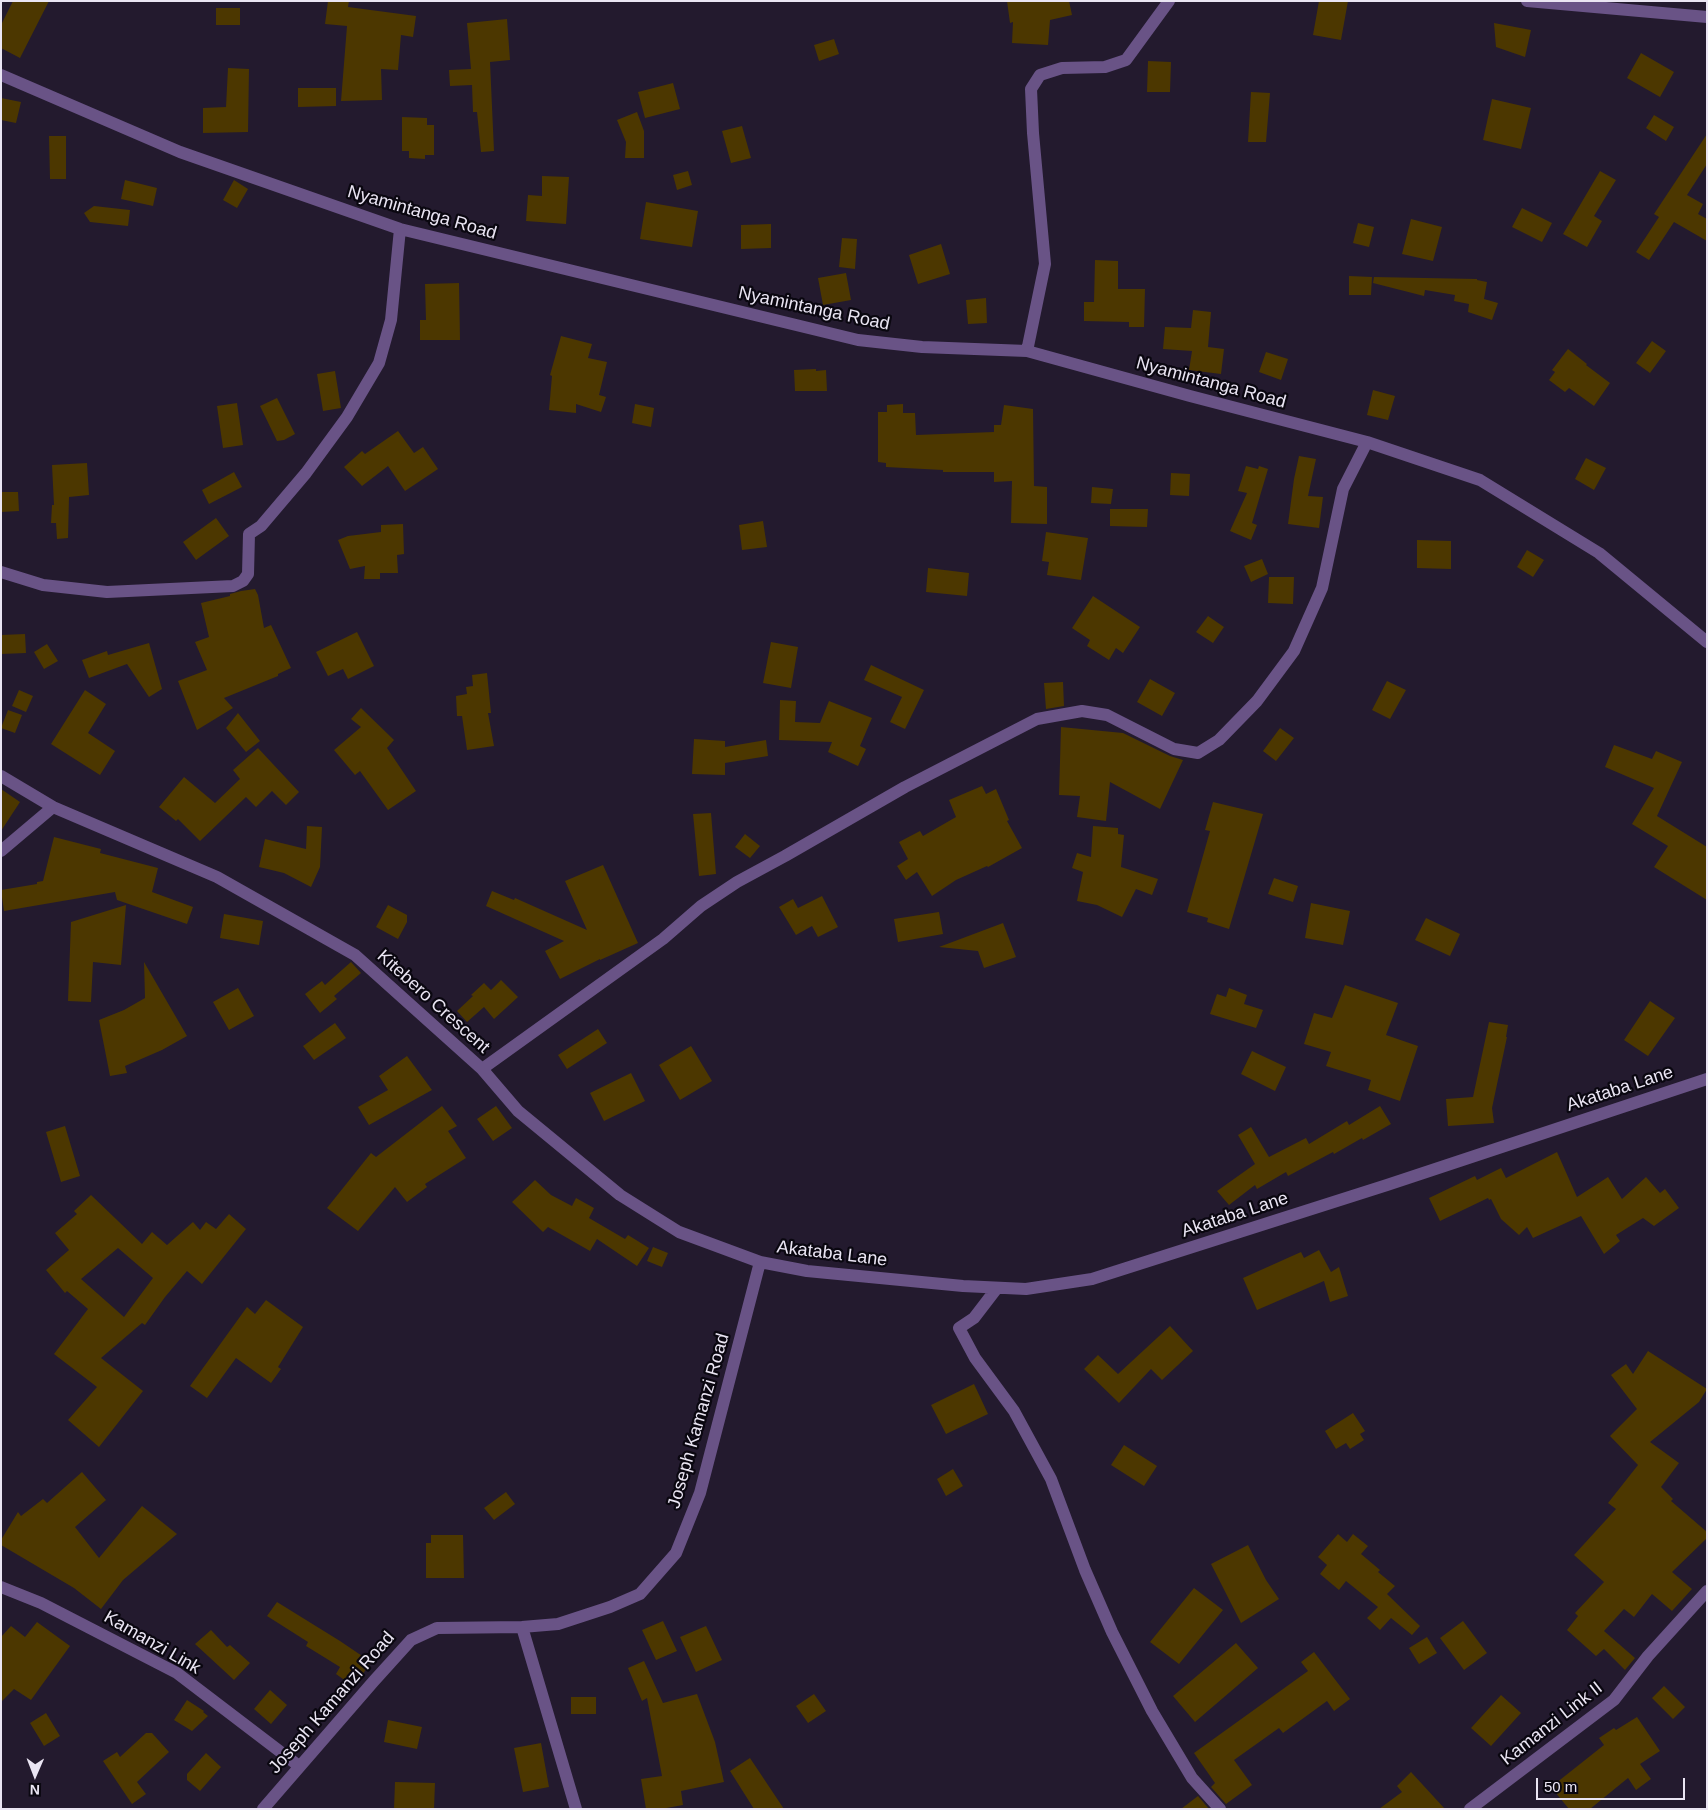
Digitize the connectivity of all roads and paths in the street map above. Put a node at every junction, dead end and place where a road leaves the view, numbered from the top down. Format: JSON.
{"nodes":[{"id":1,"x":1169,"y":1,"type":"edge"},
{"id":2,"x":1527,"y":1,"type":"edge"},
{"id":3,"x":1707,"y":17,"type":"edge"},
{"id":4,"x":1,"y":75,"type":"edge"},
{"id":5,"x":400,"y":229,"type":"junction"},
{"id":6,"x":1027,"y":351,"type":"junction"},
{"id":7,"x":1367,"y":442,"type":"junction"},
{"id":8,"x":1,"y":572,"type":"edge"},
{"id":9,"x":1707,"y":642,"type":"edge"},
{"id":10,"x":1,"y":776,"type":"edge"},
{"id":11,"x":54,"y":807,"type":"junction"},
{"id":12,"x":1,"y":851,"type":"edge"},
{"id":13,"x":482,"y":1070,"type":"junction"},
{"id":14,"x":1707,"y":1079,"type":"edge"},
{"id":15,"x":760,"y":1262,"type":"junction"},
{"id":16,"x":997,"y":1288,"type":"junction"},
{"id":17,"x":1,"y":1587,"type":"edge"},
{"id":18,"x":1707,"y":1590,"type":"edge"},
{"id":19,"x":522,"y":1626,"type":"junction"},
{"id":20,"x":299,"y":1766,"type":"junction"},
{"id":21,"x":263,"y":1809,"type":"edge"},
{"id":22,"x":576,"y":1809,"type":"edge"},
{"id":23,"x":1220,"y":1809,"type":"edge"},
{"id":24,"x":1470,"y":1809,"type":"edge"}],
"edges":[{"from":1,"to":6,"type":"street"},
{"from":2,"to":3,"type":"street"},
{"from":4,"to":5,"type":"street","name":"Nyamintanga Road"},
{"from":5,"to":6,"type":"street","name":"Nyamintanga Road"},
{"from":5,"to":8,"type":"street"},
{"from":6,"to":7,"type":"street","name":"Nyamintanga Road"},
{"from":7,"to":9,"type":"street","name":"Nyamintanga Road"},
{"from":7,"to":13,"type":"street"},
{"from":10,"to":11,"type":"street","name":"Kitebero Crescent"},
{"from":11,"to":12,"type":"street"},
{"from":11,"to":13,"type":"street","name":"Kitebero Crescent"},
{"from":13,"to":15,"type":"street","name":"Kitebero Crescent"},
{"from":14,"to":16,"type":"street","name":"Akataba Lane"},
{"from":15,"to":16,"type":"street","name":"Akataba Lane"},
{"from":15,"to":19,"type":"street","name":"Joseph Kamanzi Road"},
{"from":16,"to":23,"type":"street"},
{"from":17,"to":20,"type":"street","name":"Kamanzi Link"},
{"from":18,"to":24,"type":"street","name":"Kamanzi Link II"},
{"from":19,"to":20,"type":"street","name":"Joseph Kamanzi Road"},
{"from":19,"to":22,"type":"street"},
{"from":20,"to":21,"type":"street","name":"Joseph Kamanzi Road"}]}
